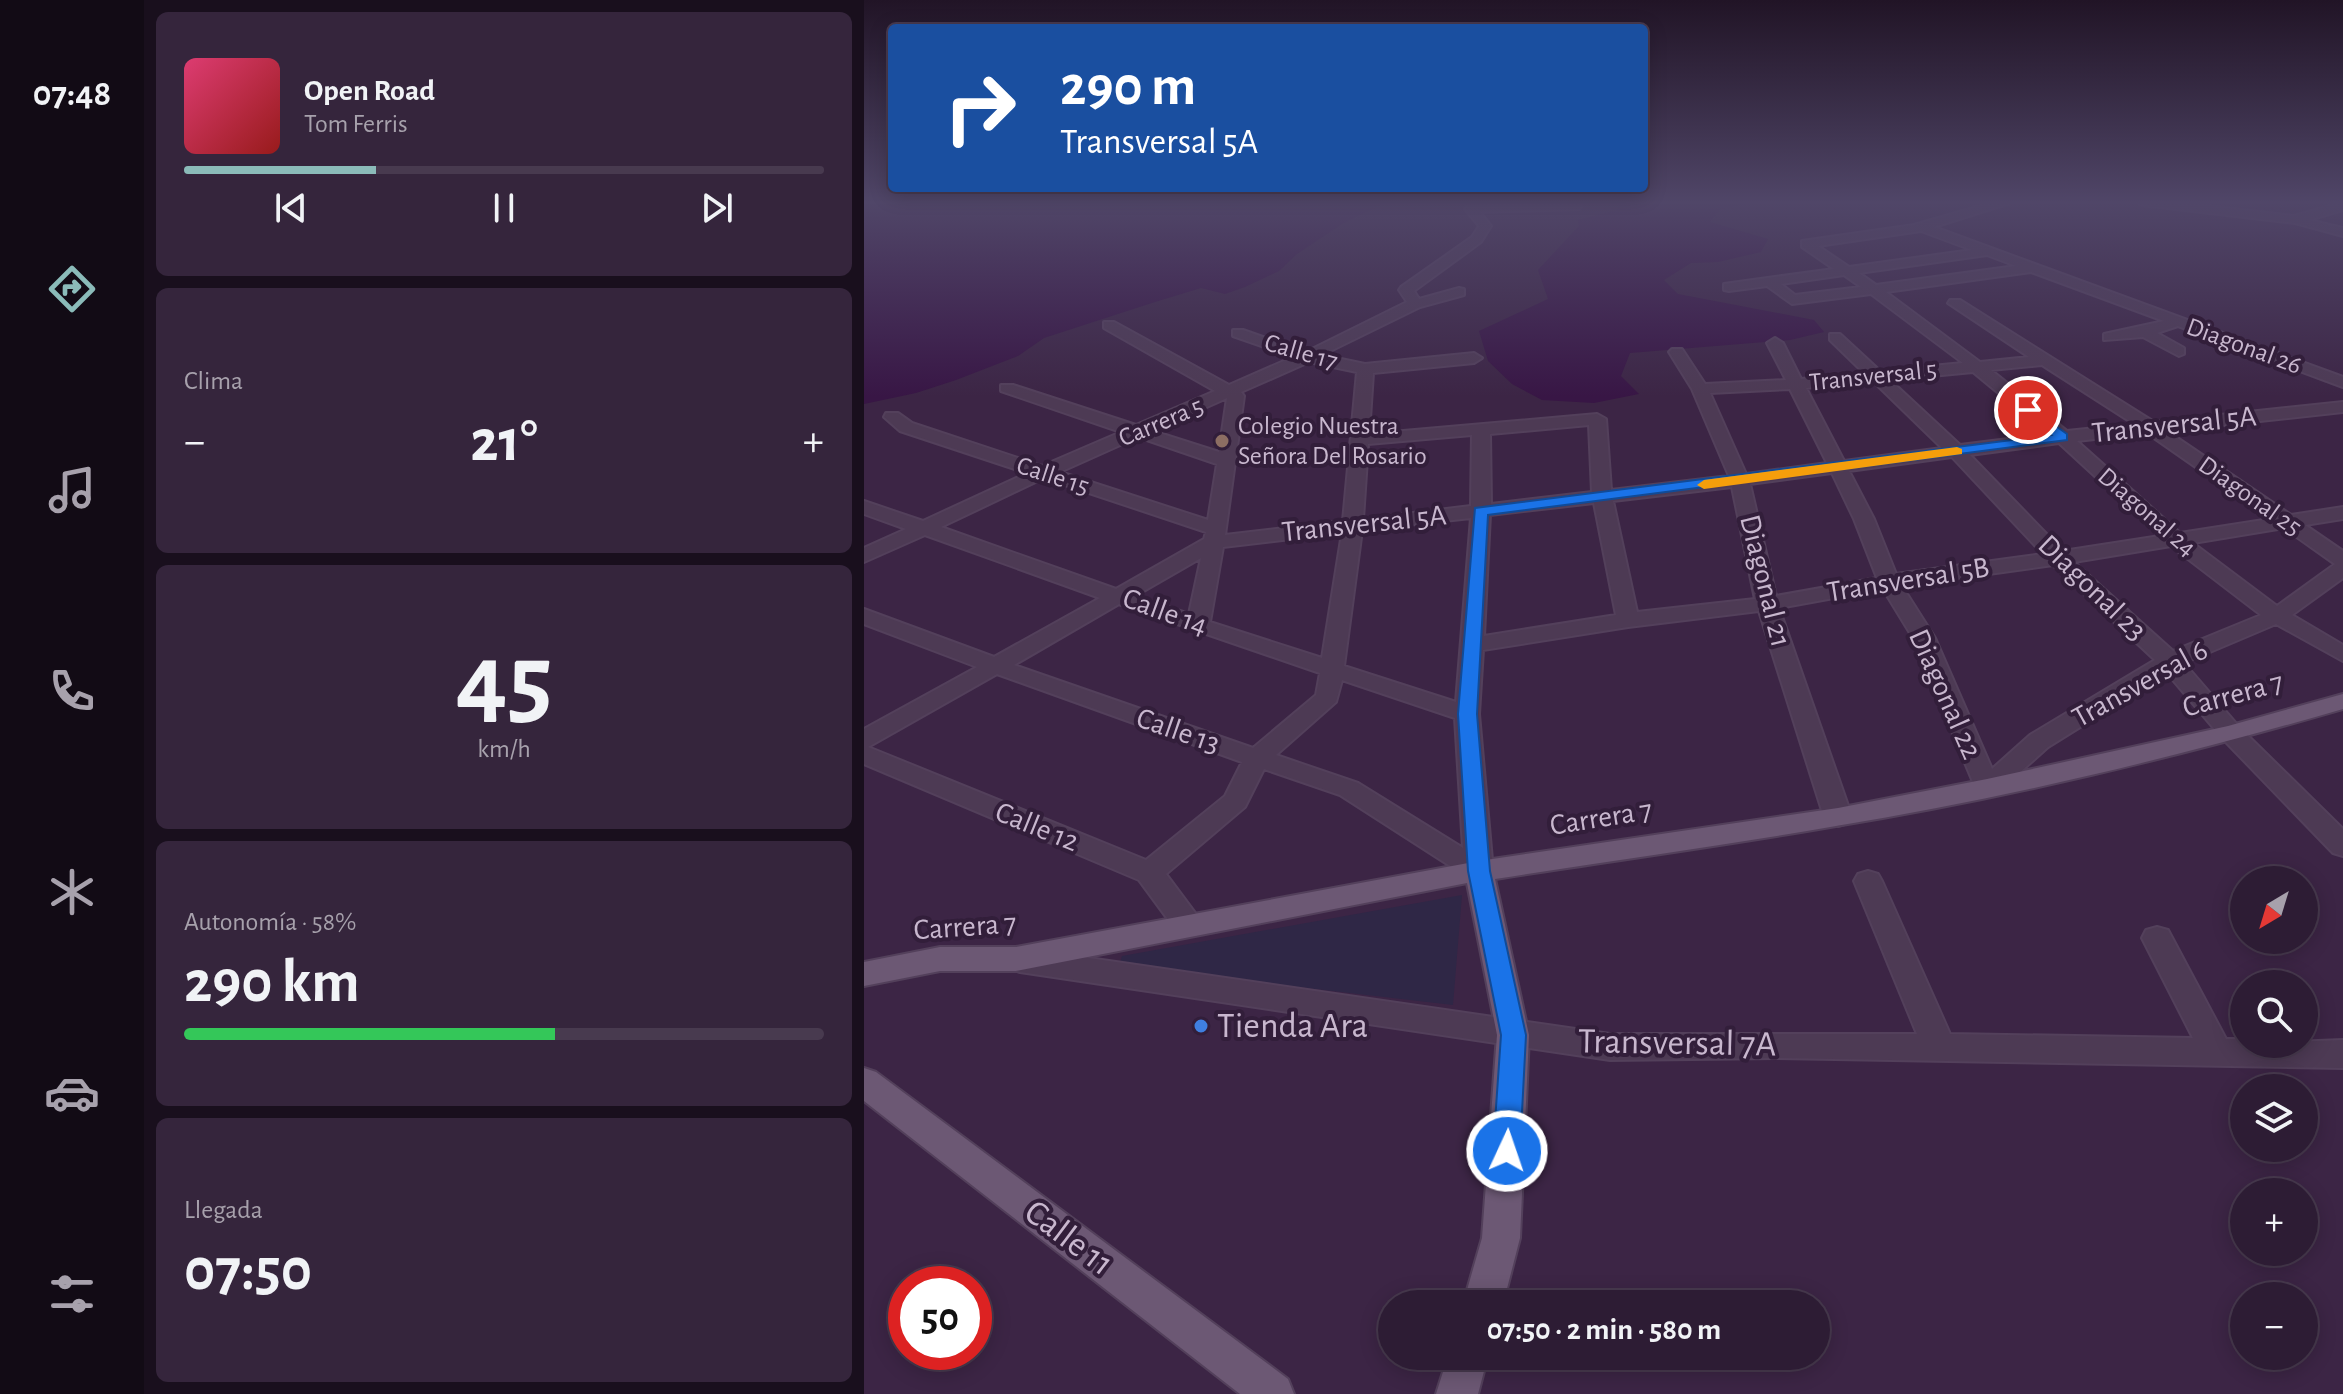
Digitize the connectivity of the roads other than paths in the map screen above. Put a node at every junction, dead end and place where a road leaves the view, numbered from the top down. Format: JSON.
{"nodes":[{"id":1,"x":1438,"y":267,"type":"edge"},
{"id":2,"x":1840,"y":267,"type":"edge"},
{"id":3,"x":1881,"y":267,"type":"edge"},
{"id":4,"x":2024,"y":267,"type":"edge"},
{"id":5,"x":2029,"y":269,"type":"junction"},
{"id":6,"x":1847,"y":272,"type":"junction"},
{"id":7,"x":1769,"y":281,"type":"junction"},
{"id":8,"x":1729,"y":287,"type":"dead end"},
{"id":9,"x":1873,"y":289,"type":"junction"},
{"id":10,"x":1459,"y":292,"type":"dead end"},
{"id":11,"x":1955,"y":303,"type":"dead end"},
{"id":12,"x":1415,"y":304,"type":"junction"},
{"id":13,"x":2176,"y":322,"type":"junction"},
{"id":14,"x":1109,"y":325,"type":"dead end"},
{"id":15,"x":2145,"y":332,"type":"junction"},
{"id":16,"x":1238,"y":333,"type":"dead end"},
{"id":17,"x":1835,"y":337,"type":"dead end"},
{"id":18,"x":2109,"y":337,"type":"dead end"},
{"id":19,"x":1775,"y":343,"type":"dead end"},
{"id":20,"x":2179,"y":351,"type":"dead end"},
{"id":21,"x":1677,"y":352,"type":"dead end"},
{"id":22,"x":1307,"y":357,"type":"junction"},
{"id":23,"x":1474,"y":358,"type":"dead end"},
{"id":24,"x":2046,"y":360,"type":"junction"},
{"id":25,"x":1976,"y":366,"type":"junction"},
{"id":26,"x":1365,"y":369,"type":"junction"},
{"id":27,"x":1879,"y":376,"type":"junction"},
{"id":28,"x":2343,"y":382,"type":"edge"},
{"id":29,"x":1796,"y":384,"type":"junction"},
{"id":30,"x":1007,"y":388,"type":"dead end"},
{"id":31,"x":1700,"y":389,"type":"junction"},
{"id":32,"x":1228,"y":393,"type":"junction"},
{"id":33,"x":2343,"y":407,"type":"edge"},
{"id":34,"x":892,"y":417,"type":"dead end"},
{"id":35,"x":2150,"y":427,"type":"junction"},
{"id":36,"x":1481,"y":429,"type":"junction"},
{"id":37,"x":1135,"y":433,"type":"junction"},
{"id":38,"x":2063,"y":437,"type":"junction"},
{"id":39,"x":1359,"y":440,"type":"junction"},
{"id":40,"x":1957,"y":452,"type":"junction"},
{"id":41,"x":1227,"y":461,"type":"junction"},
{"id":42,"x":1838,"y":467,"type":"junction"},
{"id":43,"x":1041,"y":473,"type":"junction"},
{"id":44,"x":1740,"y":480,"type":"junction"},
{"id":45,"x":1602,"y":496,"type":"junction"},
{"id":46,"x":864,"y":507,"type":"edge"},
{"id":47,"x":1481,"y":512,"type":"junction"},
{"id":48,"x":2343,"y":513,"type":"edge"},
{"id":49,"x":2285,"y":521,"type":"junction"},
{"id":50,"x":1353,"y":524,"type":"junction"},
{"id":51,"x":928,"y":528,"type":"junction"},
{"id":52,"x":1215,"y":535,"type":"junction"},
{"id":53,"x":2176,"y":540,"type":"junction"},
{"id":54,"x":864,"y":556,"type":"edge"},
{"id":55,"x":2058,"y":558,"type":"junction"},
{"id":56,"x":2343,"y":560,"type":"edge"},
{"id":57,"x":2343,"y":568,"type":"edge"},
{"id":58,"x":1889,"y":582,"type":"junction"},
{"id":59,"x":1121,"y":596,"type":"junction"},
{"id":60,"x":1767,"y":604,"type":"junction"},
{"id":61,"x":864,"y":616,"type":"edge"},
{"id":62,"x":2277,"y":616,"type":"junction"},
{"id":63,"x":1628,"y":620,"type":"junction"},
{"id":64,"x":1198,"y":625,"type":"junction"},
{"id":65,"x":1473,"y":645,"type":"junction"},
{"id":66,"x":2343,"y":654,"type":"edge"},
{"id":67,"x":2170,"y":661,"type":"junction"},
{"id":68,"x":992,"y":665,"type":"junction"},
{"id":69,"x":1331,"y":670,"type":"junction"},
{"id":70,"x":2343,"y":701,"type":"edge"},
{"id":71,"x":1467,"y":714,"type":"junction"},
{"id":72,"x":2231,"y":733,"type":"junction"},
{"id":73,"x":864,"y":740,"type":"edge"},
{"id":74,"x":864,"y":754,"type":"edge"},
{"id":75,"x":1257,"y":758,"type":"junction"},
{"id":76,"x":1987,"y":788,"type":"junction"},
{"id":77,"x":1838,"y":817,"type":"junction"},
{"id":78,"x":2343,"y":846,"type":"edge"},
{"id":79,"x":1479,"y":871,"type":"junction"},
{"id":80,"x":1149,"y":873,"type":"junction"},
{"id":81,"x":1868,"y":881,"type":"dead end"},
{"id":82,"x":1189,"y":925,"type":"junction"},
{"id":83,"x":2157,"y":938,"type":"dead end"},
{"id":84,"x":1016,"y":959,"type":"junction"},
{"id":85,"x":864,"y":974,"type":"edge"},
{"id":86,"x":1513,"y":1035,"type":"junction"},
{"id":87,"x":1940,"y":1049,"type":"junction"},
{"id":88,"x":2216,"y":1051,"type":"junction"},
{"id":89,"x":2343,"y":1054,"type":"edge"},
{"id":90,"x":864,"y":1082,"type":"edge"},
{"id":91,"x":1487,"y":1290,"type":"edge"},
{"id":92,"x":1464,"y":1370,"type":"edge"},
{"id":93,"x":1273,"y":1394,"type":"edge"},
{"id":94,"x":1457,"y":1394,"type":"edge"}],
"edges":[{"from":1,"to":12,"type":"street"},
{"from":2,"to":6,"type":"street","name":"Diagonal 24"},
{"from":3,"to":6,"type":"street"},
{"from":4,"to":5,"type":"street","name":"Diagonal 26"},
{"from":5,"to":9,"type":"street"},
{"from":5,"to":13,"type":"street","name":"Diagonal 26"},
{"from":6,"to":7,"type":"street"},
{"from":6,"to":9,"type":"street","name":"Diagonal 24"},
{"from":7,"to":8,"type":"street"},
{"from":7,"to":9,"type":"street"},
{"from":9,"to":25,"type":"street","name":"Diagonal 24"},
{"from":10,"to":12,"type":"street","name":"Carrera 5"},
{"from":11,"to":24,"type":"street","name":"Diagonal 25"},
{"from":12,"to":22,"type":"street","name":"Carrera 5"},
{"from":13,"to":15,"type":"street"},
{"from":13,"to":28,"type":"street","name":"Diagonal 26"},
{"from":14,"to":32,"type":"street"},
{"from":15,"to":18,"type":"street"},
{"from":15,"to":20,"type":"street"},
{"from":16,"to":22,"type":"street","name":"Calle 17"},
{"from":17,"to":27,"type":"street","name":"Diagonal 23"},
{"from":19,"to":29,"type":"street","name":"Diagonal 22"},
{"from":21,"to":31,"type":"street","name":"Diagonal 21"},
{"from":22,"to":26,"type":"street","name":"Calle 17"},
{"from":22,"to":32,"type":"street","name":"Carrera 5"},
{"from":23,"to":26,"type":"street","name":"Calle 17"},
{"from":24,"to":25,"type":"street","name":"Transversal 5"},
{"from":24,"to":35,"type":"street","name":"Diagonal 25"},
{"from":25,"to":27,"type":"street","name":"Transversal 5"},
{"from":25,"to":38,"type":"street","name":"Diagonal 24"},
{"from":26,"to":39,"type":"street"},
{"from":27,"to":29,"type":"street","name":"Transversal 5"},
{"from":27,"to":40,"type":"street","name":"Diagonal 23"},
{"from":29,"to":31,"type":"street","name":"Transversal 5"},
{"from":29,"to":42,"type":"street","name":"Diagonal 22"},
{"from":30,"to":37,"type":"street"},
{"from":31,"to":44,"type":"street","name":"Diagonal 21"},
{"from":32,"to":37,"type":"street","name":"Carrera 5"},
{"from":32,"to":41,"type":"street"},
{"from":33,"to":35,"type":"street","name":"Transversal 5A"},
{"from":34,"to":43,"type":"street","name":"Calle 15"},
{"from":35,"to":38,"type":"street","name":"Transversal 5A"},
{"from":35,"to":49,"type":"street","name":"Diagonal 25"},
{"from":36,"to":39,"type":"street"},
{"from":36,"to":45,"type":"street"},
{"from":36,"to":47,"type":"street"},
{"from":37,"to":41,"type":"street"},
{"from":37,"to":43,"type":"street","name":"Carrera 5"},
{"from":38,"to":40,"type":"street","name":"Transversal 5A"},
{"from":38,"to":53,"type":"street","name":"Diagonal 24"},
{"from":39,"to":50,"type":"street"},
{"from":40,"to":42,"type":"street","name":"Transversal 5A"},
{"from":40,"to":55,"type":"street","name":"Diagonal 23"},
{"from":41,"to":52,"type":"street"},
{"from":42,"to":44,"type":"street","name":"Transversal 5A"},
{"from":42,"to":58,"type":"street","name":"Diagonal 22"},
{"from":43,"to":51,"type":"street","name":"Carrera 5"},
{"from":43,"to":52,"type":"street","name":"Calle 15"},
{"from":44,"to":45,"type":"street","name":"Transversal 5A"},
{"from":44,"to":60,"type":"street","name":"Diagonal 21"},
{"from":45,"to":47,"type":"street","name":"Transversal 5A"},
{"from":45,"to":63,"type":"street"},
{"from":46,"to":51,"type":"street","name":"Calle 14"},
{"from":47,"to":50,"type":"street","name":"Transversal 5A"},
{"from":47,"to":65,"type":"street"},
{"from":48,"to":49,"type":"street","name":"Transversal 5B"},
{"from":49,"to":53,"type":"street","name":"Transversal 5B"},
{"from":49,"to":56,"type":"street","name":"Diagonal 25"},
{"from":50,"to":52,"type":"street","name":"Transversal 5A"},
{"from":50,"to":69,"type":"street"},
{"from":51,"to":54,"type":"street","name":"Carrera 5"},
{"from":51,"to":59,"type":"street","name":"Calle 14"},
{"from":52,"to":59,"type":"street","name":"Transversal 5A"},
{"from":52,"to":64,"type":"street"},
{"from":53,"to":55,"type":"street","name":"Transversal 5B"},
{"from":53,"to":62,"type":"street","name":"Diagonal 24"},
{"from":55,"to":58,"type":"street","name":"Transversal 5B"},
{"from":55,"to":67,"type":"street","name":"Diagonal 23"},
{"from":57,"to":62,"type":"street","name":"Transversal 6"},
{"from":58,"to":60,"type":"street","name":"Transversal 5B"},
{"from":58,"to":76,"type":"street","name":"Diagonal 22"},
{"from":59,"to":64,"type":"street","name":"Calle 14"},
{"from":59,"to":68,"type":"street","name":"Transversal 5A"},
{"from":60,"to":63,"type":"street","name":"Transversal 5B"},
{"from":60,"to":77,"type":"street","name":"Diagonal 21"},
{"from":61,"to":68,"type":"street","name":"Calle 13"},
{"from":62,"to":66,"type":"street","name":"Diagonal 24"},
{"from":62,"to":67,"type":"street","name":"Transversal 6"},
{"from":63,"to":65,"type":"street","name":"Transversal 5B"},
{"from":64,"to":69,"type":"street","name":"Calle 14"},
{"from":65,"to":71,"type":"street"},
{"from":67,"to":72,"type":"street","name":"Diagonal 23"},
{"from":67,"to":76,"type":"street","name":"Transversal 6"},
{"from":68,"to":73,"type":"street","name":"Transversal 5A"},
{"from":68,"to":75,"type":"street","name":"Calle 13"},
{"from":69,"to":71,"type":"street","name":"Calle 14"},
{"from":69,"to":75,"type":"street"},
{"from":70,"to":72,"type":"main road","name":"Carrera 7"},
{"from":71,"to":79,"type":"street"},
{"from":72,"to":76,"type":"main road","name":"Carrera 7"},
{"from":72,"to":78,"type":"street","name":"Diagonal 23"},
{"from":74,"to":80,"type":"street","name":"Calle 12"},
{"from":75,"to":79,"type":"street","name":"Calle 13"},
{"from":75,"to":80,"type":"street"},
{"from":76,"to":77,"type":"main road","name":"Carrera 7"},
{"from":77,"to":79,"type":"main road","name":"Carrera 7"},
{"from":79,"to":82,"type":"main road","name":"Carrera 7"},
{"from":79,"to":86,"type":"main road"},
{"from":80,"to":82,"type":"street","name":"Calle 12"},
{"from":81,"to":87,"type":"street"},
{"from":82,"to":84,"type":"main road","name":"Carrera 7"},
{"from":83,"to":88,"type":"street"},
{"from":84,"to":85,"type":"main road","name":"Carrera 7"},
{"from":84,"to":86,"type":"street","name":"Transversal 7A"},
{"from":86,"to":87,"type":"street","name":"Transversal 7A"},
{"from":86,"to":91,"type":"main road"},
{"from":87,"to":88,"type":"street","name":"Transversal 7A"},
{"from":88,"to":89,"type":"street","name":"Transversal 7A"},
{"from":90,"to":93,"type":"main road","name":"Calle 11"},
{"from":92,"to":94,"type":"main road"}]}
